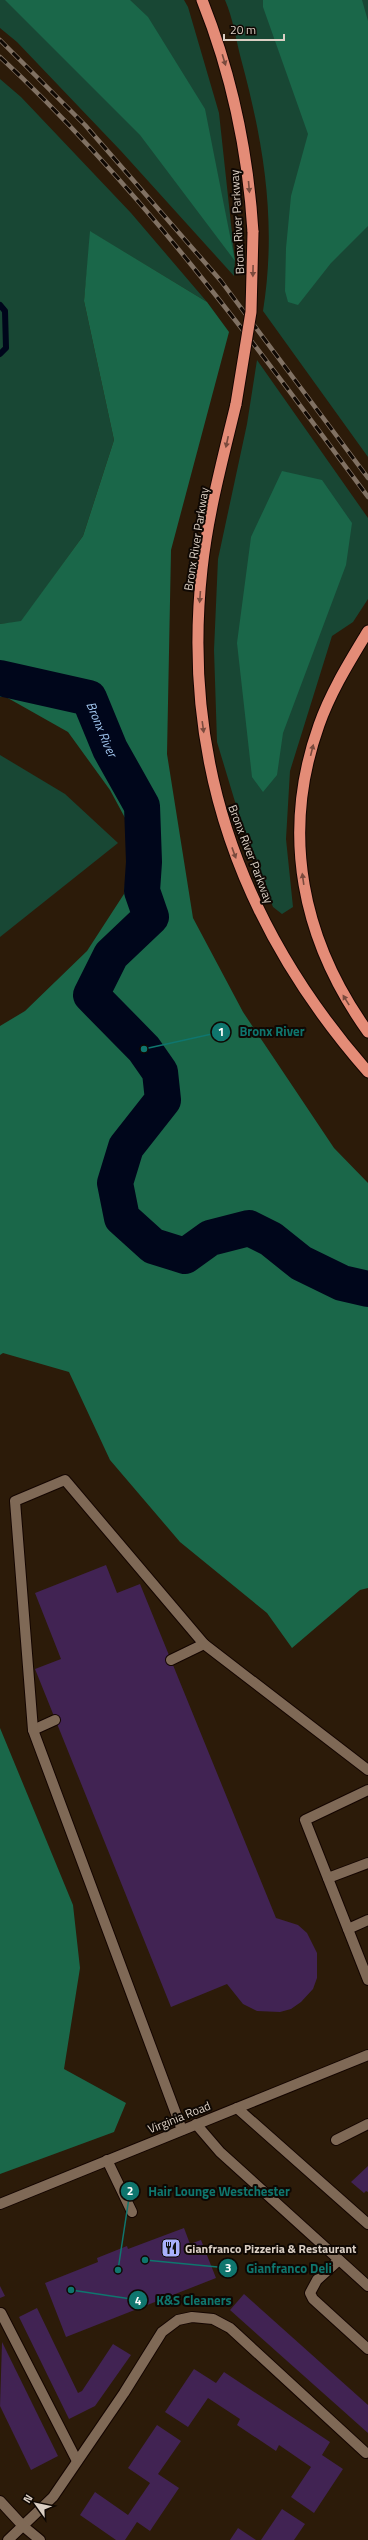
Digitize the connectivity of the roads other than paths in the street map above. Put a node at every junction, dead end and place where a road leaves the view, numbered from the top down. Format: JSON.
{"nodes":[{"id":1,"x":202,"y":0,"type":"edge"},
{"id":2,"x":368,"y":631,"type":"edge"},
{"id":3,"x":368,"y":1032,"type":"edge"},
{"id":4,"x":368,"y":1072,"type":"edge"},
{"id":5,"x":204,"y":1644,"type":"junction"},
{"id":6,"x":172,"y":1660,"type":"dead end"},
{"id":7,"x":55,"y":1720,"type":"dead end"},
{"id":8,"x":33,"y":1730,"type":"junction"},
{"id":9,"x":368,"y":1770,"type":"edge"},
{"id":10,"x":368,"y":1790,"type":"edge"},
{"id":11,"x":368,"y":1862,"type":"edge"},
{"id":12,"x":328,"y":1878,"type":"junction"},
{"id":13,"x":368,"y":1920,"type":"edge"},
{"id":14,"x":348,"y":1929,"type":"junction"},
{"id":15,"x":368,"y":1980,"type":"edge"},
{"id":16,"x":368,"y":2055,"type":"edge"},
{"id":17,"x":237,"y":2108,"type":"junction"},
{"id":18,"x":196,"y":2124,"type":"junction"},
{"id":19,"x":368,"y":2124,"type":"edge"},
{"id":20,"x":182,"y":2130,"type":"junction"},
{"id":21,"x":336,"y":2140,"type":"dead end"},
{"id":22,"x":107,"y":2160,"type":"junction"},
{"id":23,"x":0,"y":2204,"type":"edge"},
{"id":24,"x":132,"y":2212,"type":"dead end"},
{"id":25,"x":368,"y":2224,"type":"edge"},
{"id":26,"x":339,"y":2260,"type":"junction"},
{"id":27,"x":368,"y":2286,"type":"edge"},
{"id":28,"x":1,"y":2313,"type":"edge"},
{"id":29,"x":368,"y":2349,"type":"edge"},
{"id":30,"x":366,"y":2453,"type":"dead end"},
{"id":31,"x":77,"y":2460,"type":"junction"},
{"id":32,"x":0,"y":2501,"type":"edge"},
{"id":33,"x":23,"y":2526,"type":"junction"},
{"id":34,"x":8,"y":2540,"type":"edge"},
{"id":35,"x":40,"y":2540,"type":"edge"}],
"edges":[{"from":1,"to":4,"type":"highway","name":"Bronx River Parkway","one_way":true,"bridge":true},
{"from":3,"to":2,"type":"highway","one_way":true},
{"from":5,"to":6,"type":"street"},
{"from":5,"to":8,"type":"street"},
{"from":5,"to":9,"type":"street"},
{"from":7,"to":8,"type":"street"},
{"from":8,"to":20,"type":"street"},
{"from":10,"to":12,"type":"street"},
{"from":11,"to":12,"type":"street"},
{"from":12,"to":14,"type":"street"},
{"from":13,"to":14,"type":"street"},
{"from":14,"to":15,"type":"street"},
{"from":16,"to":17,"type":"street","name":"Virginia Road"},
{"from":17,"to":18,"type":"street","name":"Virginia Road"},
{"from":17,"to":25,"type":"street"},
{"from":18,"to":20,"type":"street","name":"Virginia Road"},
{"from":18,"to":26,"type":"street"},
{"from":19,"to":21,"type":"street"},
{"from":20,"to":22,"type":"street","name":"Virginia Road"},
{"from":22,"to":23,"type":"street","name":"Virginia Road"},
{"from":22,"to":24,"type":"street"},
{"from":26,"to":27,"type":"street"},
{"from":26,"to":29,"type":"street"},
{"from":28,"to":31,"type":"street"},
{"from":30,"to":31,"type":"street"},
{"from":31,"to":33,"type":"street"},
{"from":32,"to":33,"type":"street"},
{"from":33,"to":34,"type":"street"},
{"from":33,"to":35,"type":"street"}]}
